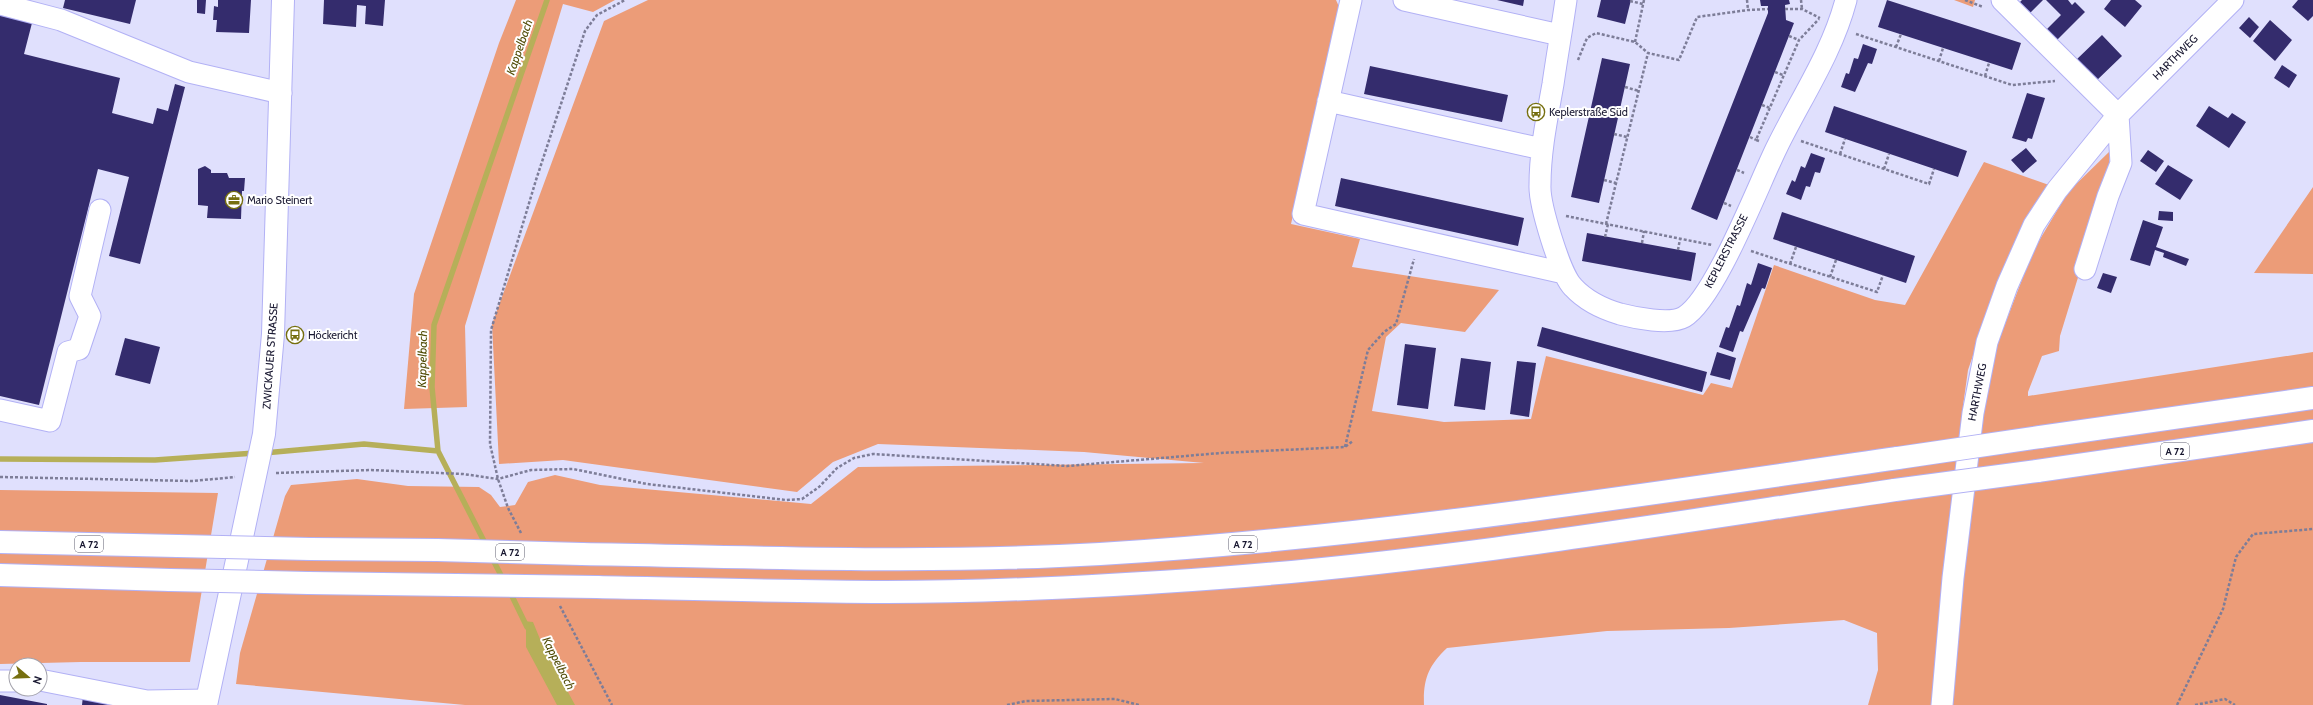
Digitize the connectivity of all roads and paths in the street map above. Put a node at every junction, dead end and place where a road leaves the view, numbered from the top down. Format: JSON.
{"nodes":[{"id":1,"x":283,"y":0,"type":"edge"},
{"id":2,"x":625,"y":0,"type":"edge"},
{"id":3,"x":1351,"y":0,"type":"edge"},
{"id":4,"x":1404,"y":0,"type":"edge"},
{"id":5,"x":1566,"y":0,"type":"edge"},
{"id":6,"x":1644,"y":0,"type":"edge"},
{"id":7,"x":1747,"y":0,"type":"edge"},
{"id":8,"x":1801,"y":0,"type":"edge"},
{"id":9,"x":2002,"y":0,"type":"edge"},
{"id":10,"x":2233,"y":0,"type":"edge"},
{"id":11,"x":1630,"y":1,"type":"dead end"},
{"id":12,"x":0,"y":4,"type":"edge"},
{"id":13,"x":1643,"y":4,"type":"junction"},
{"id":14,"x":1768,"y":9,"type":"dead end"},
{"id":15,"x":1785,"y":9,"type":"dead end"},
{"id":16,"x":1802,"y":9,"type":"junction"},
{"id":17,"x":1748,"y":10,"type":"junction"},
{"id":18,"x":1842,"y":14,"type":"edge"},
{"id":19,"x":1820,"y":18,"type":"junction"},
{"id":20,"x":1901,"y":34,"type":"dead end"},
{"id":21,"x":1560,"y":35,"type":"junction"},
{"id":22,"x":1789,"y":36,"type":"dead end"},
{"id":23,"x":1799,"y":40,"type":"junction"},
{"id":24,"x":1635,"y":42,"type":"junction"},
{"id":25,"x":1896,"y":47,"type":"junction"},
{"id":26,"x":1943,"y":48,"type":"dead end"},
{"id":27,"x":1648,"y":53,"type":"junction"},
{"id":28,"x":1938,"y":61,"type":"junction"},
{"id":29,"x":1989,"y":63,"type":"dead end"},
{"id":30,"x":1576,"y":66,"type":"dead end"},
{"id":31,"x":1775,"y":72,"type":"dead end"},
{"id":32,"x":1783,"y":75,"type":"junction"},
{"id":33,"x":1985,"y":76,"type":"junction"},
{"id":34,"x":2081,"y":78,"type":"junction"},
{"id":35,"x":1625,"y":87,"type":"dead end"},
{"id":36,"x":1638,"y":90,"type":"junction"},
{"id":37,"x":281,"y":93,"type":"junction"},
{"id":38,"x":1328,"y":101,"type":"junction"},
{"id":39,"x":1762,"y":105,"type":"dead end"},
{"id":40,"x":1770,"y":108,"type":"junction"},
{"id":41,"x":2118,"y":115,"type":"junction"},
{"id":42,"x":1614,"y":134,"type":"dead end"},
{"id":43,"x":1628,"y":137,"type":"junction"},
{"id":44,"x":1750,"y":137,"type":"dead end"},
{"id":45,"x":1845,"y":139,"type":"dead end"},
{"id":46,"x":1756,"y":140,"type":"junction"},
{"id":47,"x":1780,"y":141,"type":"junction"},
{"id":48,"x":1542,"y":149,"type":"junction"},
{"id":49,"x":1840,"y":154,"type":"junction"},
{"id":50,"x":1888,"y":154,"type":"dead end"},
{"id":51,"x":1884,"y":169,"type":"junction"},
{"id":52,"x":1737,"y":170,"type":"dead end"},
{"id":53,"x":1934,"y":170,"type":"dead end"},
{"id":54,"x":1741,"y":172,"type":"dead end"},
{"id":55,"x":1604,"y":180,"type":"dead end"},
{"id":56,"x":1616,"y":182,"type":"junction"},
{"id":57,"x":100,"y":210,"type":"dead end"},
{"id":58,"x":1544,"y":212,"type":"junction"},
{"id":59,"x":1607,"y":224,"type":"junction"},
{"id":60,"x":1644,"y":231,"type":"junction"},
{"id":61,"x":1605,"y":237,"type":"dead end"},
{"id":62,"x":1680,"y":238,"type":"junction"},
{"id":63,"x":1420,"y":240,"type":"junction"},
{"id":64,"x":1642,"y":243,"type":"dead end"},
{"id":65,"x":1731,"y":246,"type":"junction"},
{"id":66,"x":1796,"y":246,"type":"dead end"},
{"id":67,"x":1678,"y":250,"type":"dead end"},
{"id":68,"x":1836,"y":260,"type":"dead end"},
{"id":69,"x":1790,"y":264,"type":"junction"},
{"id":70,"x":2085,"y":269,"type":"dead end"},
{"id":71,"x":1564,"y":273,"type":"junction"},
{"id":72,"x":1882,"y":275,"type":"dead end"},
{"id":73,"x":1830,"y":277,"type":"junction"},
{"id":74,"x":2313,"y":398,"type":"edge"},
{"id":75,"x":0,"y":410,"type":"edge"},
{"id":76,"x":2313,"y":431,"type":"edge"},
{"id":77,"x":1353,"y":441,"type":"dead end"},
{"id":78,"x":1345,"y":448,"type":"junction"},
{"id":79,"x":258,"y":469,"type":"junction"},
{"id":80,"x":0,"y":477,"type":"edge"},
{"id":81,"x":498,"y":479,"type":"junction"},
{"id":82,"x":2313,"y":529,"type":"edge"},
{"id":83,"x":523,"y":536,"type":"dead end"},
{"id":84,"x":0,"y":542,"type":"edge"},
{"id":85,"x":0,"y":575,"type":"edge"},
{"id":86,"x":556,"y":600,"type":"dead end"},
{"id":87,"x":48,"y":682,"type":"edge"},
{"id":88,"x":207,"y":702,"type":"edge"},
{"id":89,"x":612,"y":705,"type":"edge"},
{"id":90,"x":1007,"y":705,"type":"edge"},
{"id":91,"x":1139,"y":705,"type":"edge"},
{"id":92,"x":1942,"y":705,"type":"edge"},
{"id":93,"x":2177,"y":705,"type":"edge"},
{"id":94,"x":2195,"y":705,"type":"edge"},
{"id":95,"x":2235,"y":705,"type":"edge"}],
"edges":[{"from":1,"to":37,"type":"main road","name":"ZWICKAUER STRASSE"},
{"from":2,"to":81,"type":"path"},
{"from":3,"to":38,"type":"street"},
{"from":4,"to":21,"type":"street"},
{"from":5,"to":21,"type":"street","name":"KEPLERSTRASSE"},
{"from":6,"to":13,"type":"path"},
{"from":7,"to":17,"type":"path"},
{"from":8,"to":16,"type":"path"},
{"from":9,"to":34,"type":"street"},
{"from":10,"to":41,"type":"street","name":"HARTHWEG"},
{"from":11,"to":13,"type":"path"},
{"from":12,"to":37,"type":"street"},
{"from":13,"to":24,"type":"path"},
{"from":14,"to":17,"type":"path"},
{"from":15,"to":16,"type":"path"},
{"from":16,"to":19,"type":"path"},
{"from":17,"to":27,"type":"path"},
{"from":18,"to":19,"type":"path"},
{"from":18,"to":25,"type":"path"},
{"from":18,"to":47,"type":"street","name":"KEPLERSTRASSE"},
{"from":19,"to":23,"type":"path"},
{"from":20,"to":25,"type":"path"},
{"from":21,"to":48,"type":"street","name":"KEPLERSTRASSE"},
{"from":22,"to":23,"type":"path"},
{"from":23,"to":32,"type":"path"},
{"from":24,"to":27,"type":"path"},
{"from":24,"to":30,"type":"path"},
{"from":25,"to":28,"type":"path"},
{"from":26,"to":28,"type":"path"},
{"from":27,"to":36,"type":"path"},
{"from":28,"to":33,"type":"path"},
{"from":29,"to":33,"type":"path"},
{"from":31,"to":32,"type":"path"},
{"from":32,"to":40,"type":"path"},
{"from":33,"to":34,"type":"path"},
{"from":34,"to":41,"type":"street"},
{"from":35,"to":36,"type":"path"},
{"from":36,"to":43,"type":"path"},
{"from":37,"to":79,"type":"main road","name":"ZWICKAUER STRASSE"},
{"from":38,"to":48,"type":"street"},
{"from":38,"to":63,"type":"street"},
{"from":39,"to":40,"type":"path"},
{"from":40,"to":46,"type":"path"},
{"from":41,"to":70,"type":"street"},
{"from":41,"to":92,"type":"street","name":"HARTHWEG"},
{"from":42,"to":43,"type":"path"},
{"from":43,"to":56,"type":"path"},
{"from":44,"to":46,"type":"path"},
{"from":45,"to":49,"type":"path"},
{"from":46,"to":47,"type":"path"},
{"from":47,"to":49,"type":"path"},
{"from":47,"to":65,"type":"street","name":"KEPLERSTRASSE"},
{"from":48,"to":58,"type":"street","name":"KEPLERSTRASSE"},
{"from":49,"to":51,"type":"path"},
{"from":50,"to":51,"type":"path"},
{"from":51,"to":53,"type":"path"},
{"from":52,"to":54,"type":"path"},
{"from":55,"to":56,"type":"path"},
{"from":56,"to":59,"type":"path"},
{"from":57,"to":75,"type":"street"},
{"from":58,"to":59,"type":"path"},
{"from":58,"to":71,"type":"street","name":"KEPLERSTRASSE"},
{"from":59,"to":60,"type":"path"},
{"from":59,"to":61,"type":"path"},
{"from":60,"to":62,"type":"path"},
{"from":60,"to":64,"type":"path"},
{"from":62,"to":65,"type":"path"},
{"from":62,"to":67,"type":"path"},
{"from":63,"to":71,"type":"street"},
{"from":63,"to":78,"type":"path"},
{"from":65,"to":69,"type":"path"},
{"from":65,"to":71,"type":"street","name":"KEPLERSTRASSE"},
{"from":66,"to":69,"type":"path"},
{"from":68,"to":73,"type":"path"},
{"from":69,"to":73,"type":"path"},
{"from":72,"to":73,"type":"path"},
{"from":74,"to":84,"type":"main road","number":"A 72","bridge":true},
{"from":76,"to":85,"type":"main road","number":"A 72","bridge":true},
{"from":77,"to":78,"type":"path"},
{"from":78,"to":81,"type":"path"},
{"from":79,"to":80,"type":"path"},
{"from":79,"to":81,"type":"path"},
{"from":79,"to":88,"type":"main road","name":"ZWICKAUER STRASSE"},
{"from":81,"to":83,"type":"path"},
{"from":82,"to":93,"type":"path"},
{"from":86,"to":89,"type":"path"},
{"from":87,"to":88,"type":"street"},
{"from":90,"to":91,"type":"path"},
{"from":94,"to":95,"type":"path"}]}
